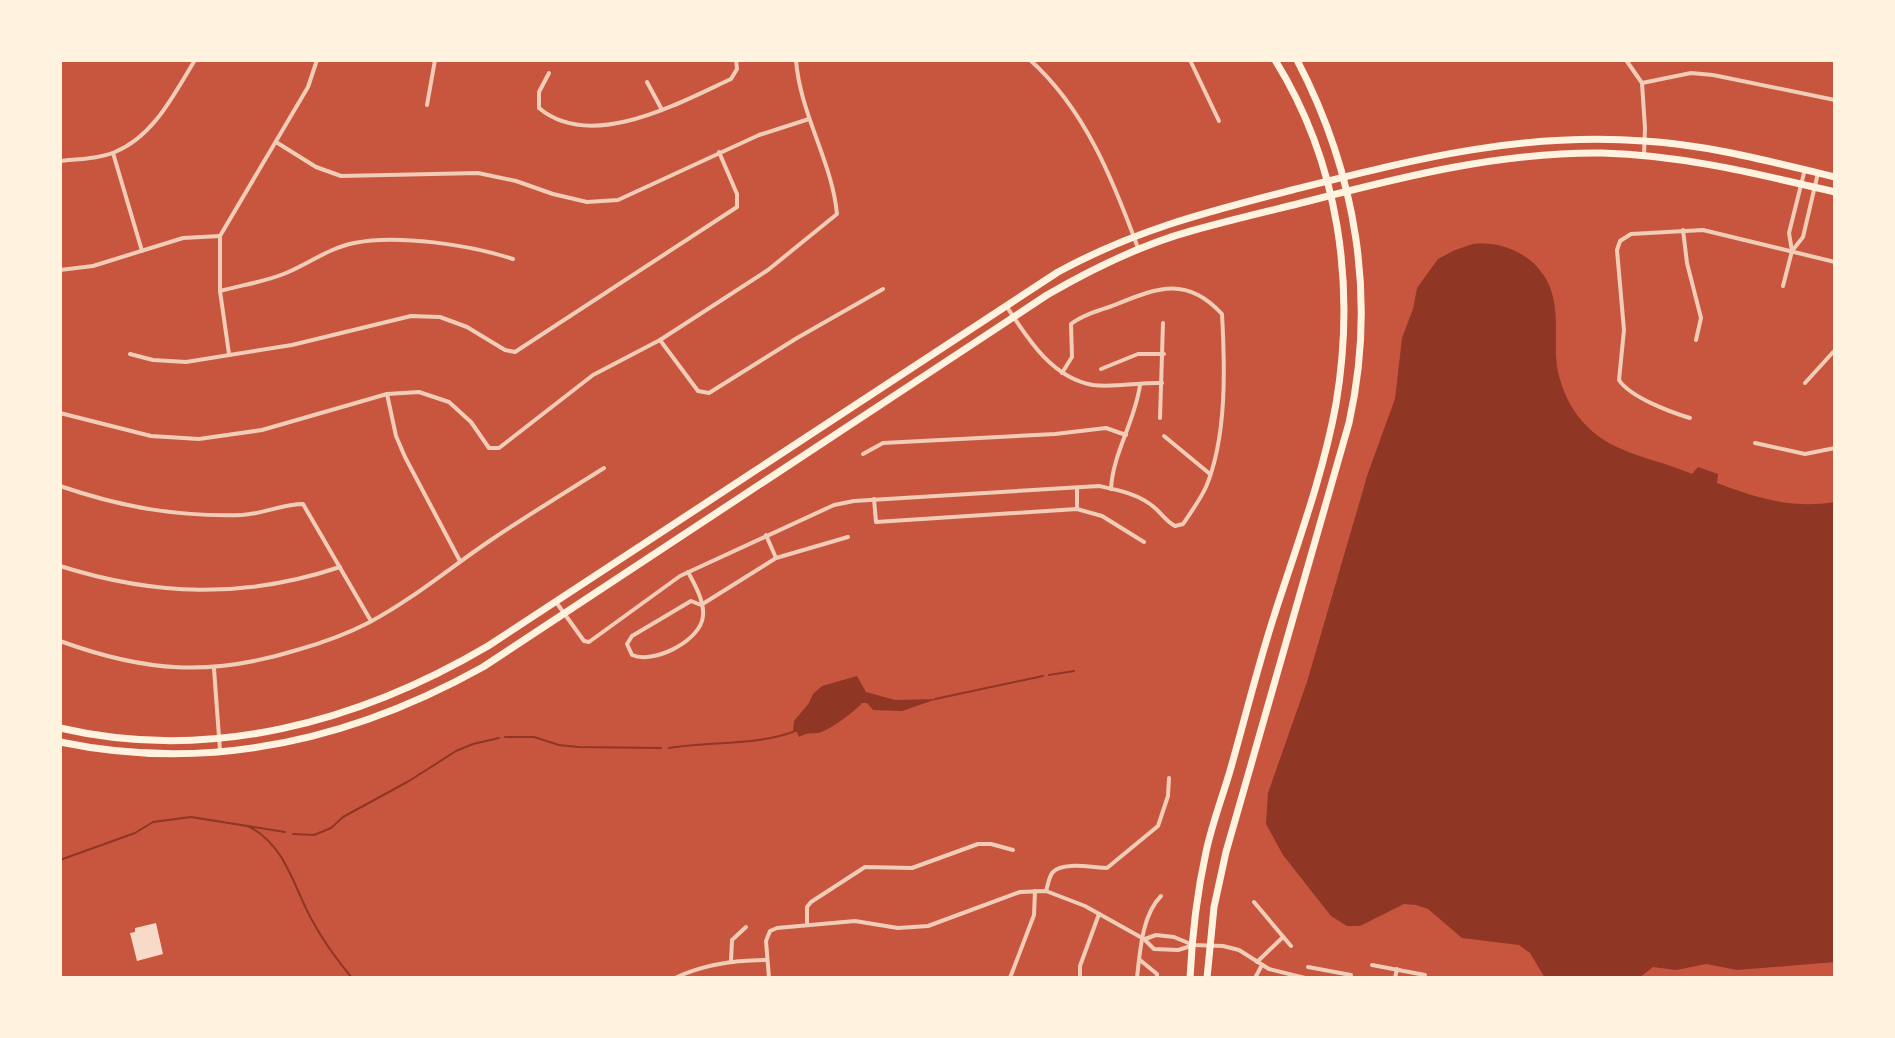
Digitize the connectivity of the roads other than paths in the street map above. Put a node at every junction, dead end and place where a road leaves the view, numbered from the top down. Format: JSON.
{"nodes":[{"id":1,"x":195,"y":60,"type":"edge"},
{"id":2,"x":317,"y":60,"type":"edge"},
{"id":3,"x":435,"y":60,"type":"edge"},
{"id":4,"x":736,"y":60,"type":"edge"},
{"id":5,"x":796,"y":60,"type":"edge"},
{"id":6,"x":1032,"y":60,"type":"edge"},
{"id":7,"x":1190,"y":60,"type":"edge"},
{"id":8,"x":1275,"y":60,"type":"edge"},
{"id":9,"x":1297,"y":60,"type":"edge"},
{"id":10,"x":1626,"y":60,"type":"edge"},
{"id":11,"x":549,"y":73,"type":"dead end"},
{"id":12,"x":647,"y":82,"type":"dead end"},
{"id":13,"x":1642,"y":83,"type":"junction"},
{"id":14,"x":1835,"y":100,"type":"edge"},
{"id":15,"x":427,"y":105,"type":"dead end"},
{"id":16,"x":662,"y":109,"type":"junction"},
{"id":17,"x":809,"y":119,"type":"junction"},
{"id":18,"x":1219,"y":121,"type":"dead end"},
{"id":19,"x":1645,"y":141,"type":"junction"},
{"id":20,"x":276,"y":142,"type":"junction"},
{"id":21,"x":719,"y":152,"type":"junction"},
{"id":22,"x":113,"y":153,"type":"junction"},
{"id":23,"x":1644,"y":156,"type":"junction"},
{"id":24,"x":60,"y":161,"type":"edge"},
{"id":25,"x":1805,"y":169,"type":"junction"},
{"id":26,"x":1818,"y":173,"type":"junction"},
{"id":27,"x":1344,"y":177,"type":"junction"},
{"id":28,"x":1835,"y":177,"type":"edge"},
{"id":29,"x":1328,"y":181,"type":"junction"},
{"id":30,"x":1802,"y":183,"type":"junction"},
{"id":31,"x":1814,"y":187,"type":"junction"},
{"id":32,"x":1347,"y":191,"type":"junction"},
{"id":33,"x":1835,"y":192,"type":"edge"},
{"id":34,"x":1331,"y":195,"type":"junction"},
{"id":35,"x":1791,"y":225,"type":"junction"},
{"id":36,"x":1804,"y":228,"type":"junction"},
{"id":37,"x":1683,"y":230,"type":"junction"},
{"id":38,"x":1133,"y":235,"type":"junction"},
{"id":39,"x":220,"y":236,"type":"junction"},
{"id":40,"x":1139,"y":250,"type":"junction"},
{"id":41,"x":142,"y":251,"type":"junction"},
{"id":42,"x":1792,"y":251,"type":"junction"},
{"id":43,"x":513,"y":259,"type":"dead end"},
{"id":44,"x":1835,"y":262,"type":"edge"},
{"id":45,"x":60,"y":270,"type":"edge"},
{"id":46,"x":1783,"y":286,"type":"dead end"},
{"id":47,"x":883,"y":289,"type":"dead end"},
{"id":48,"x":220,"y":291,"type":"junction"},
{"id":49,"x":1006,"y":305,"type":"junction"},
{"id":50,"x":1014,"y":317,"type":"junction"},
{"id":51,"x":1163,"y":323,"type":"dead end"},
{"id":52,"x":660,"y":340,"type":"junction"},
{"id":53,"x":1696,"y":340,"type":"dead end"},
{"id":54,"x":1835,"y":350,"type":"edge"},
{"id":55,"x":130,"y":354,"type":"dead end"},
{"id":56,"x":229,"y":354,"type":"junction"},
{"id":57,"x":1164,"y":354,"type":"junction"},
{"id":58,"x":1101,"y":369,"type":"dead end"},
{"id":59,"x":1062,"y":373,"type":"junction"},
{"id":60,"x":1162,"y":383,"type":"junction"},
{"id":61,"x":1805,"y":383,"type":"dead end"},
{"id":62,"x":1140,"y":385,"type":"junction"},
{"id":63,"x":387,"y":394,"type":"junction"},
{"id":64,"x":60,"y":413,"type":"edge"},
{"id":65,"x":1160,"y":418,"type":"dead end"},
{"id":66,"x":1690,"y":418,"type":"dead end"},
{"id":67,"x":1126,"y":435,"type":"junction"},
{"id":68,"x":1164,"y":436,"type":"dead end"},
{"id":69,"x":1755,"y":443,"type":"dead end"},
{"id":70,"x":1835,"y":448,"type":"edge"},
{"id":71,"x":863,"y":454,"type":"dead end"},
{"id":72,"x":604,"y":468,"type":"dead end"},
{"id":73,"x":1210,"y":474,"type":"junction"},
{"id":74,"x":60,"y":486,"type":"edge"},
{"id":75,"x":1077,"y":488,"type":"junction"},
{"id":76,"x":1111,"y":489,"type":"junction"},
{"id":77,"x":874,"y":499,"type":"junction"},
{"id":78,"x":1077,"y":509,"type":"junction"},
{"id":79,"x":766,"y":535,"type":"junction"},
{"id":80,"x":848,"y":537,"type":"dead end"},
{"id":81,"x":1144,"y":542,"type":"dead end"},
{"id":82,"x":776,"y":558,"type":"junction"},
{"id":83,"x":460,"y":561,"type":"junction"},
{"id":84,"x":60,"y":566,"type":"edge"},
{"id":85,"x":340,"y":567,"type":"junction"},
{"id":86,"x":688,"y":572,"type":"junction"},
{"id":87,"x":556,"y":602,"type":"junction"},
{"id":88,"x":701,"y":605,"type":"junction"},
{"id":89,"x":565,"y":614,"type":"junction"},
{"id":90,"x":371,"y":621,"type":"junction"},
{"id":91,"x":60,"y":641,"type":"edge"},
{"id":92,"x":214,"y":669,"type":"junction"},
{"id":93,"x":60,"y":728,"type":"edge"},
{"id":94,"x":219,"y":736,"type":"junction"},
{"id":95,"x":60,"y":742,"type":"edge"},
{"id":96,"x":220,"y":752,"type":"junction"},
{"id":97,"x":1169,"y":778,"type":"dead end"},
{"id":98,"x":1013,"y":850,"type":"dead end"},
{"id":99,"x":1035,"y":891,"type":"junction"},
{"id":100,"x":1046,"y":891,"type":"junction"},
{"id":101,"x":1161,"y":896,"type":"dead end"},
{"id":102,"x":1254,"y":902,"type":"dead end"},
{"id":103,"x":1099,"y":914,"type":"junction"},
{"id":104,"x":807,"y":925,"type":"junction"},
{"id":105,"x":746,"y":927,"type":"dead end"},
{"id":106,"x":1283,"y":937,"type":"junction"},
{"id":107,"x":1144,"y":939,"type":"junction"},
{"id":108,"x":1193,"y":945,"type":"junction"},
{"id":109,"x":1208,"y":946,"type":"junction"},
{"id":110,"x":1291,"y":946,"type":"dead end"},
{"id":111,"x":767,"y":960,"type":"junction"},
{"id":112,"x":1140,"y":960,"type":"junction"},
{"id":113,"x":731,"y":961,"type":"junction"},
{"id":114,"x":1260,"y":964,"type":"junction"},
{"id":115,"x":1372,"y":965,"type":"dead end"},
{"id":116,"x":1308,"y":967,"type":"dead end"},
{"id":117,"x":1397,"y":969,"type":"junction"},
{"id":118,"x":1331,"y":970,"type":"junction"},
{"id":119,"x":1351,"y":975,"type":"dead end"},
{"id":120,"x":1425,"y":975,"type":"dead end"},
{"id":121,"x":675,"y":978,"type":"edge"},
{"id":122,"x":769,"y":978,"type":"edge"},
{"id":123,"x":1010,"y":978,"type":"edge"},
{"id":124,"x":1080,"y":978,"type":"edge"},
{"id":125,"x":1137,"y":978,"type":"edge"},
{"id":126,"x":1157,"y":978,"type":"edge"},
{"id":127,"x":1190,"y":978,"type":"edge"},
{"id":128,"x":1207,"y":978,"type":"edge"},
{"id":129,"x":1255,"y":978,"type":"edge"},
{"id":130,"x":1305,"y":978,"type":"edge"},
{"id":131,"x":1328,"y":978,"type":"edge"},
{"id":132,"x":1395,"y":978,"type":"edge"}],
"edges":[{"from":1,"to":22,"type":"street"},
{"from":2,"to":20,"type":"street"},
{"from":3,"to":15,"type":"street"},
{"from":4,"to":16,"type":"street"},
{"from":5,"to":17,"type":"street"},
{"from":6,"to":38,"type":"street"},
{"from":7,"to":18,"type":"street"},
{"from":8,"to":29,"type":"main road"},
{"from":9,"to":27,"type":"main road"},
{"from":10,"to":13,"type":"street"},
{"from":11,"to":16,"type":"street"},
{"from":12,"to":16,"type":"street"},
{"from":13,"to":14,"type":"street"},
{"from":13,"to":19,"type":"street"},
{"from":17,"to":21,"type":"street"},
{"from":17,"to":52,"type":"street"},
{"from":19,"to":23,"type":"street"},
{"from":19,"to":25,"type":"main road"},
{"from":19,"to":27,"type":"main road"},
{"from":20,"to":21,"type":"street"},
{"from":20,"to":39,"type":"street"},
{"from":21,"to":56,"type":"street"},
{"from":22,"to":24,"type":"street"},
{"from":22,"to":41,"type":"street"},
{"from":23,"to":30,"type":"main road"},
{"from":23,"to":32,"type":"main road"},
{"from":25,"to":26,"type":"main road"},
{"from":25,"to":30,"type":"street"},
{"from":26,"to":28,"type":"main road"},
{"from":26,"to":31,"type":"street"},
{"from":27,"to":29,"type":"main road"},
{"from":27,"to":32,"type":"main road"},
{"from":29,"to":34,"type":"main road"},
{"from":29,"to":38,"type":"main road"},
{"from":30,"to":31,"type":"main road"},
{"from":30,"to":35,"type":"street"},
{"from":31,"to":33,"type":"main road"},
{"from":31,"to":36,"type":"street"},
{"from":32,"to":34,"type":"main road"},
{"from":32,"to":109,"type":"main road"},
{"from":34,"to":40,"type":"main road"},
{"from":34,"to":108,"type":"main road"},
{"from":35,"to":36,"type":"street"},
{"from":35,"to":42,"type":"street"},
{"from":36,"to":42,"type":"street"},
{"from":37,"to":42,"type":"street"},
{"from":37,"to":53,"type":"street"},
{"from":37,"to":66,"type":"street"},
{"from":38,"to":40,"type":"street"},
{"from":38,"to":49,"type":"main road"},
{"from":39,"to":41,"type":"street"},
{"from":39,"to":48,"type":"street"},
{"from":40,"to":50,"type":"main road"},
{"from":41,"to":45,"type":"street"},
{"from":42,"to":44,"type":"street"},
{"from":42,"to":46,"type":"street"},
{"from":43,"to":48,"type":"street"},
{"from":47,"to":52,"type":"street"},
{"from":48,"to":56,"type":"street"},
{"from":49,"to":50,"type":"street"},
{"from":49,"to":87,"type":"main road"},
{"from":50,"to":59,"type":"street"},
{"from":50,"to":89,"type":"main road"},
{"from":51,"to":57,"type":"street"},
{"from":52,"to":63,"type":"street"},
{"from":54,"to":61,"type":"street"},
{"from":55,"to":56,"type":"street"},
{"from":57,"to":58,"type":"street"},
{"from":57,"to":60,"type":"street"},
{"from":59,"to":62,"type":"street"},
{"from":59,"to":73,"type":"street"},
{"from":60,"to":62,"type":"street"},
{"from":60,"to":65,"type":"street"},
{"from":62,"to":67,"type":"street"},
{"from":63,"to":64,"type":"street"},
{"from":63,"to":83,"type":"street"},
{"from":67,"to":71,"type":"street"},
{"from":67,"to":76,"type":"street"},
{"from":68,"to":73,"type":"street"},
{"from":69,"to":70,"type":"street"},
{"from":72,"to":83,"type":"street"},
{"from":73,"to":76,"type":"street"},
{"from":74,"to":85,"type":"street"},
{"from":75,"to":76,"type":"street"},
{"from":75,"to":77,"type":"street"},
{"from":75,"to":78,"type":"street"},
{"from":77,"to":78,"type":"street"},
{"from":77,"to":79,"type":"street"},
{"from":78,"to":81,"type":"street"},
{"from":79,"to":82,"type":"street"},
{"from":79,"to":86,"type":"street"},
{"from":80,"to":82,"type":"street"},
{"from":82,"to":88,"type":"street"},
{"from":83,"to":90,"type":"street"},
{"from":84,"to":85,"type":"street"},
{"from":85,"to":90,"type":"street"},
{"from":86,"to":88,"type":"street"},
{"from":86,"to":89,"type":"street"},
{"from":87,"to":89,"type":"street"},
{"from":87,"to":94,"type":"main road"},
{"from":88,"to":88,"type":"street"},
{"from":89,"to":96,"type":"main road"},
{"from":90,"to":92,"type":"street"},
{"from":91,"to":92,"type":"street"},
{"from":92,"to":94,"type":"street"},
{"from":93,"to":94,"type":"main road"},
{"from":94,"to":96,"type":"street"},
{"from":95,"to":96,"type":"main road"},
{"from":97,"to":100,"type":"street"},
{"from":98,"to":104,"type":"street"},
{"from":99,"to":100,"type":"street"},
{"from":99,"to":104,"type":"street"},
{"from":99,"to":123,"type":"street"},
{"from":100,"to":103,"type":"street"},
{"from":101,"to":107,"type":"street"},
{"from":102,"to":106,"type":"street"},
{"from":103,"to":107,"type":"street"},
{"from":103,"to":124,"type":"street"},
{"from":104,"to":111,"type":"street"},
{"from":105,"to":113,"type":"street"},
{"from":106,"to":110,"type":"street"},
{"from":106,"to":114,"type":"street"},
{"from":107,"to":108,"type":"street"},
{"from":107,"to":108,"type":"street"},
{"from":107,"to":112,"type":"street"},
{"from":108,"to":109,"type":"street"},
{"from":108,"to":127,"type":"main road"},
{"from":109,"to":114,"type":"street"},
{"from":109,"to":128,"type":"main road"},
{"from":111,"to":113,"type":"street"},
{"from":111,"to":122,"type":"street"},
{"from":112,"to":125,"type":"street"},
{"from":112,"to":126,"type":"street"},
{"from":113,"to":121,"type":"street"},
{"from":114,"to":129,"type":"street"},
{"from":114,"to":130,"type":"street"},
{"from":115,"to":117,"type":"street"},
{"from":116,"to":118,"type":"street"},
{"from":117,"to":120,"type":"street"},
{"from":117,"to":132,"type":"street"},
{"from":118,"to":119,"type":"street"},
{"from":118,"to":131,"type":"street"}]}
